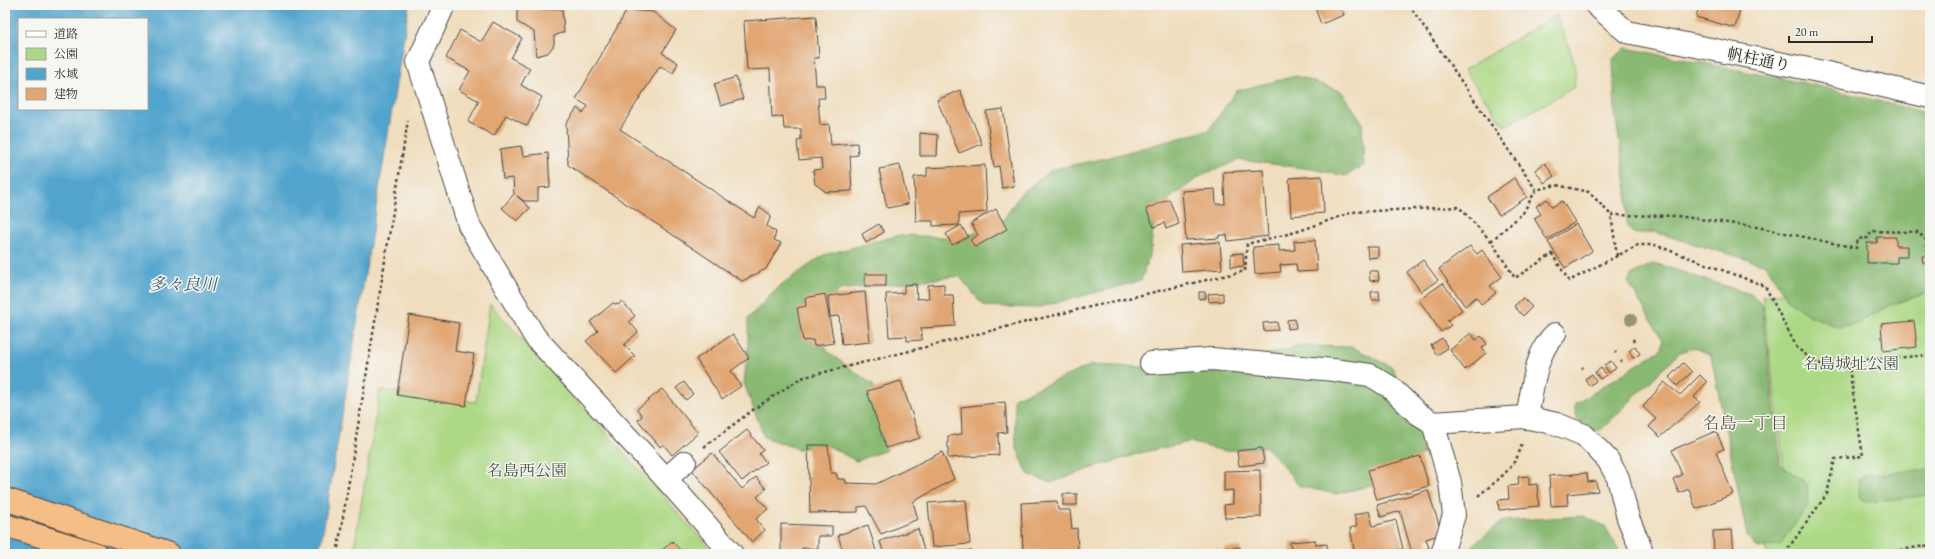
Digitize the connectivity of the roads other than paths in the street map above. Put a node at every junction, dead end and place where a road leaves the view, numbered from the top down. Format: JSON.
{"nodes":[{"id":1,"x":444,"y":5,"type":"edge"},
{"id":2,"x":1596,"y":5,"type":"edge"},
{"id":3,"x":1930,"y":97,"type":"edge"},
{"id":4,"x":1555,"y":334,"type":"dead end"},
{"id":5,"x":1151,"y":363,"type":"dead end"},
{"id":6,"x":1527,"y":418,"type":"junction"},
{"id":7,"x":1433,"y":423,"type":"junction"},
{"id":8,"x":685,"y":462,"type":"road end"},
{"id":9,"x":666,"y":479,"type":"junction"},
{"id":10,"x":5,"y":499,"type":"edge"},
{"id":11,"x":5,"y":525,"type":"edge"},
{"id":12,"x":1641,"y":549,"type":"dead end"},
{"id":13,"x":98,"y":554,"type":"edge"},
{"id":14,"x":169,"y":554,"type":"edge"},
{"id":15,"x":732,"y":554,"type":"edge"},
{"id":16,"x":1442,"y":554,"type":"edge"}],
"edges":[{"from":1,"to":9,"type":"street"},
{"from":2,"to":3,"type":"street","name":"帆柱通り"},
{"from":4,"to":6,"type":"street"},
{"from":5,"to":7,"type":"street"},
{"from":6,"to":7,"type":"street"},
{"from":6,"to":12,"type":"street"},
{"from":7,"to":16,"type":"street"},
{"from":8,"to":9,"type":"street"},
{"from":9,"to":15,"type":"street"},
{"from":10,"to":14,"type":"highway"},
{"from":11,"to":13,"type":"highway"}]}
